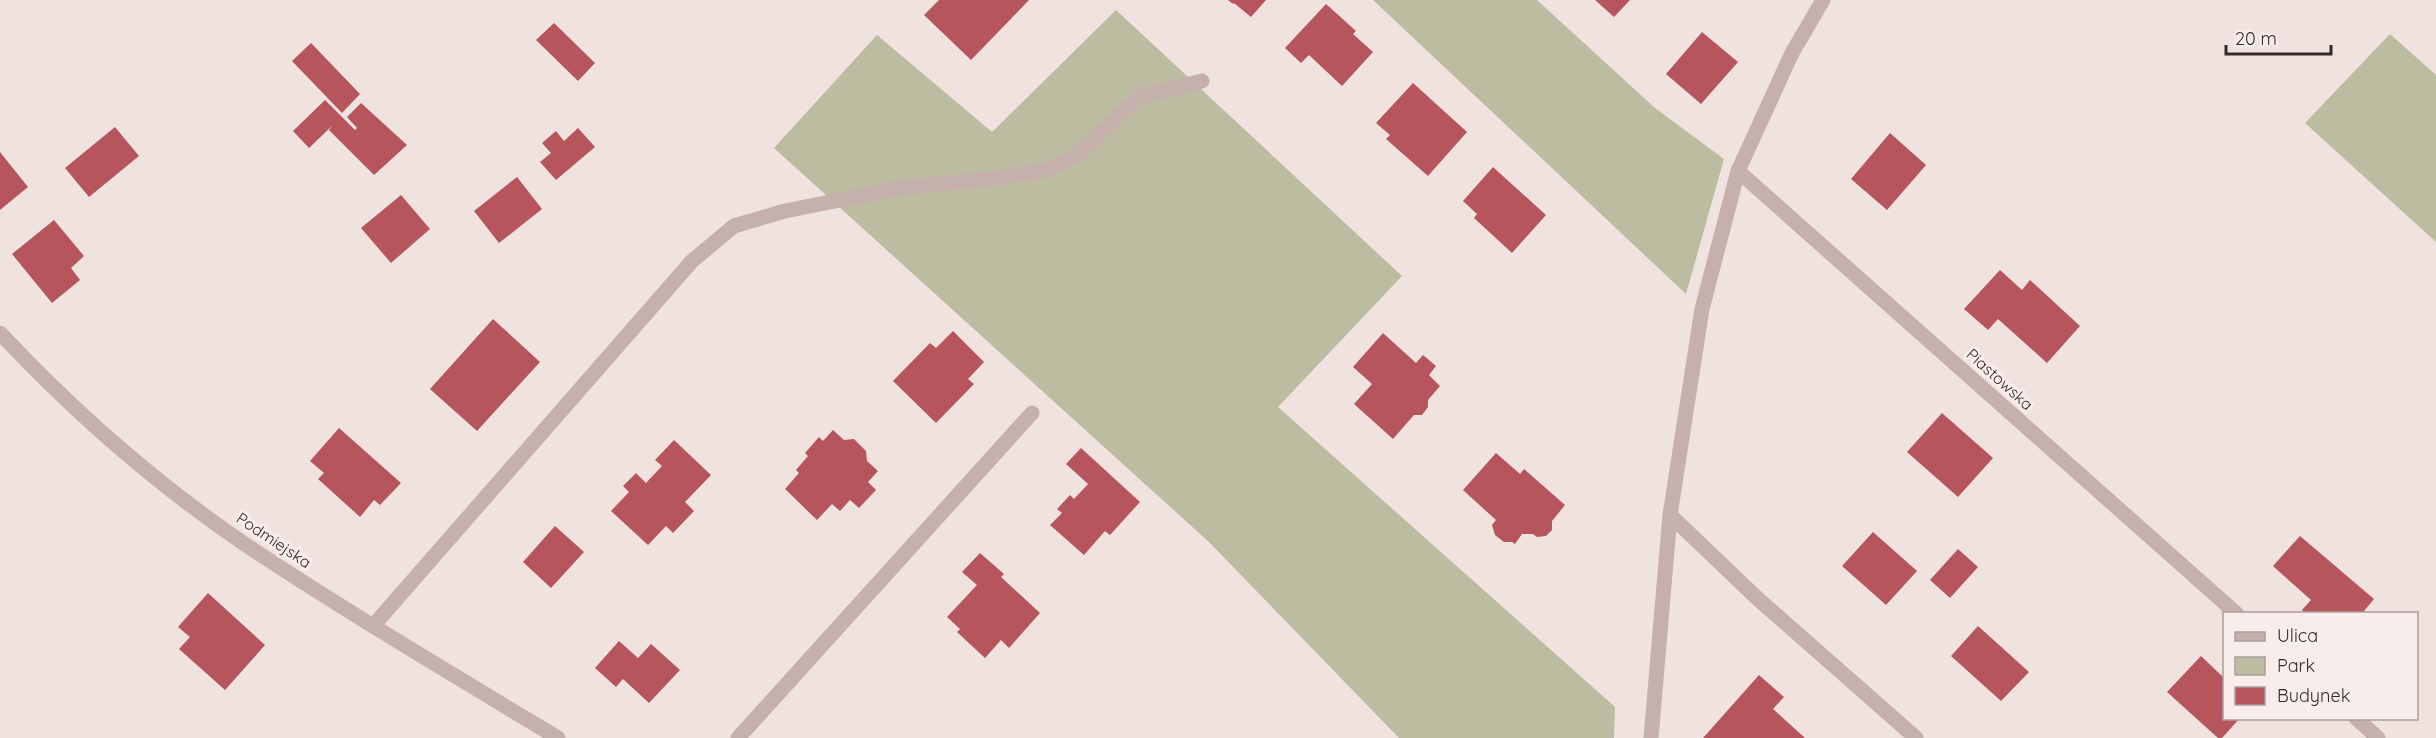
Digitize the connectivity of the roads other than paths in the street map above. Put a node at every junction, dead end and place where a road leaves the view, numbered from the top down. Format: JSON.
{"nodes":[{"id":1,"x":1823,"y":0,"type":"edge"},
{"id":2,"x":1202,"y":81,"type":"dead end"},
{"id":3,"x":1738,"y":171,"type":"junction"},
{"id":4,"x":0,"y":333,"type":"edge"},
{"id":5,"x":1032,"y":413,"type":"dead end"},
{"id":6,"x":1670,"y":515,"type":"junction"},
{"id":7,"x":2235,"y":612,"type":"edge"},
{"id":8,"x":373,"y":626,"type":"junction"},
{"id":9,"x":2358,"y":720,"type":"edge"},
{"id":10,"x":558,"y":738,"type":"edge"},
{"id":11,"x":738,"y":738,"type":"edge"},
{"id":12,"x":1651,"y":738,"type":"edge"},
{"id":13,"x":1916,"y":738,"type":"edge"},
{"id":14,"x":2378,"y":738,"type":"edge"}],
"edges":[{"from":1,"to":3,"type":"street"},
{"from":2,"to":8,"type":"street"},
{"from":3,"to":6,"type":"street"},
{"from":3,"to":7,"type":"street","name":"Piastowska"},
{"from":4,"to":8,"type":"street","name":"Podmiejska"},
{"from":5,"to":11,"type":"street"},
{"from":6,"to":12,"type":"street"},
{"from":6,"to":13,"type":"street"},
{"from":8,"to":10,"type":"street","name":"Podmiejska"},
{"from":9,"to":14,"type":"street"}]}
